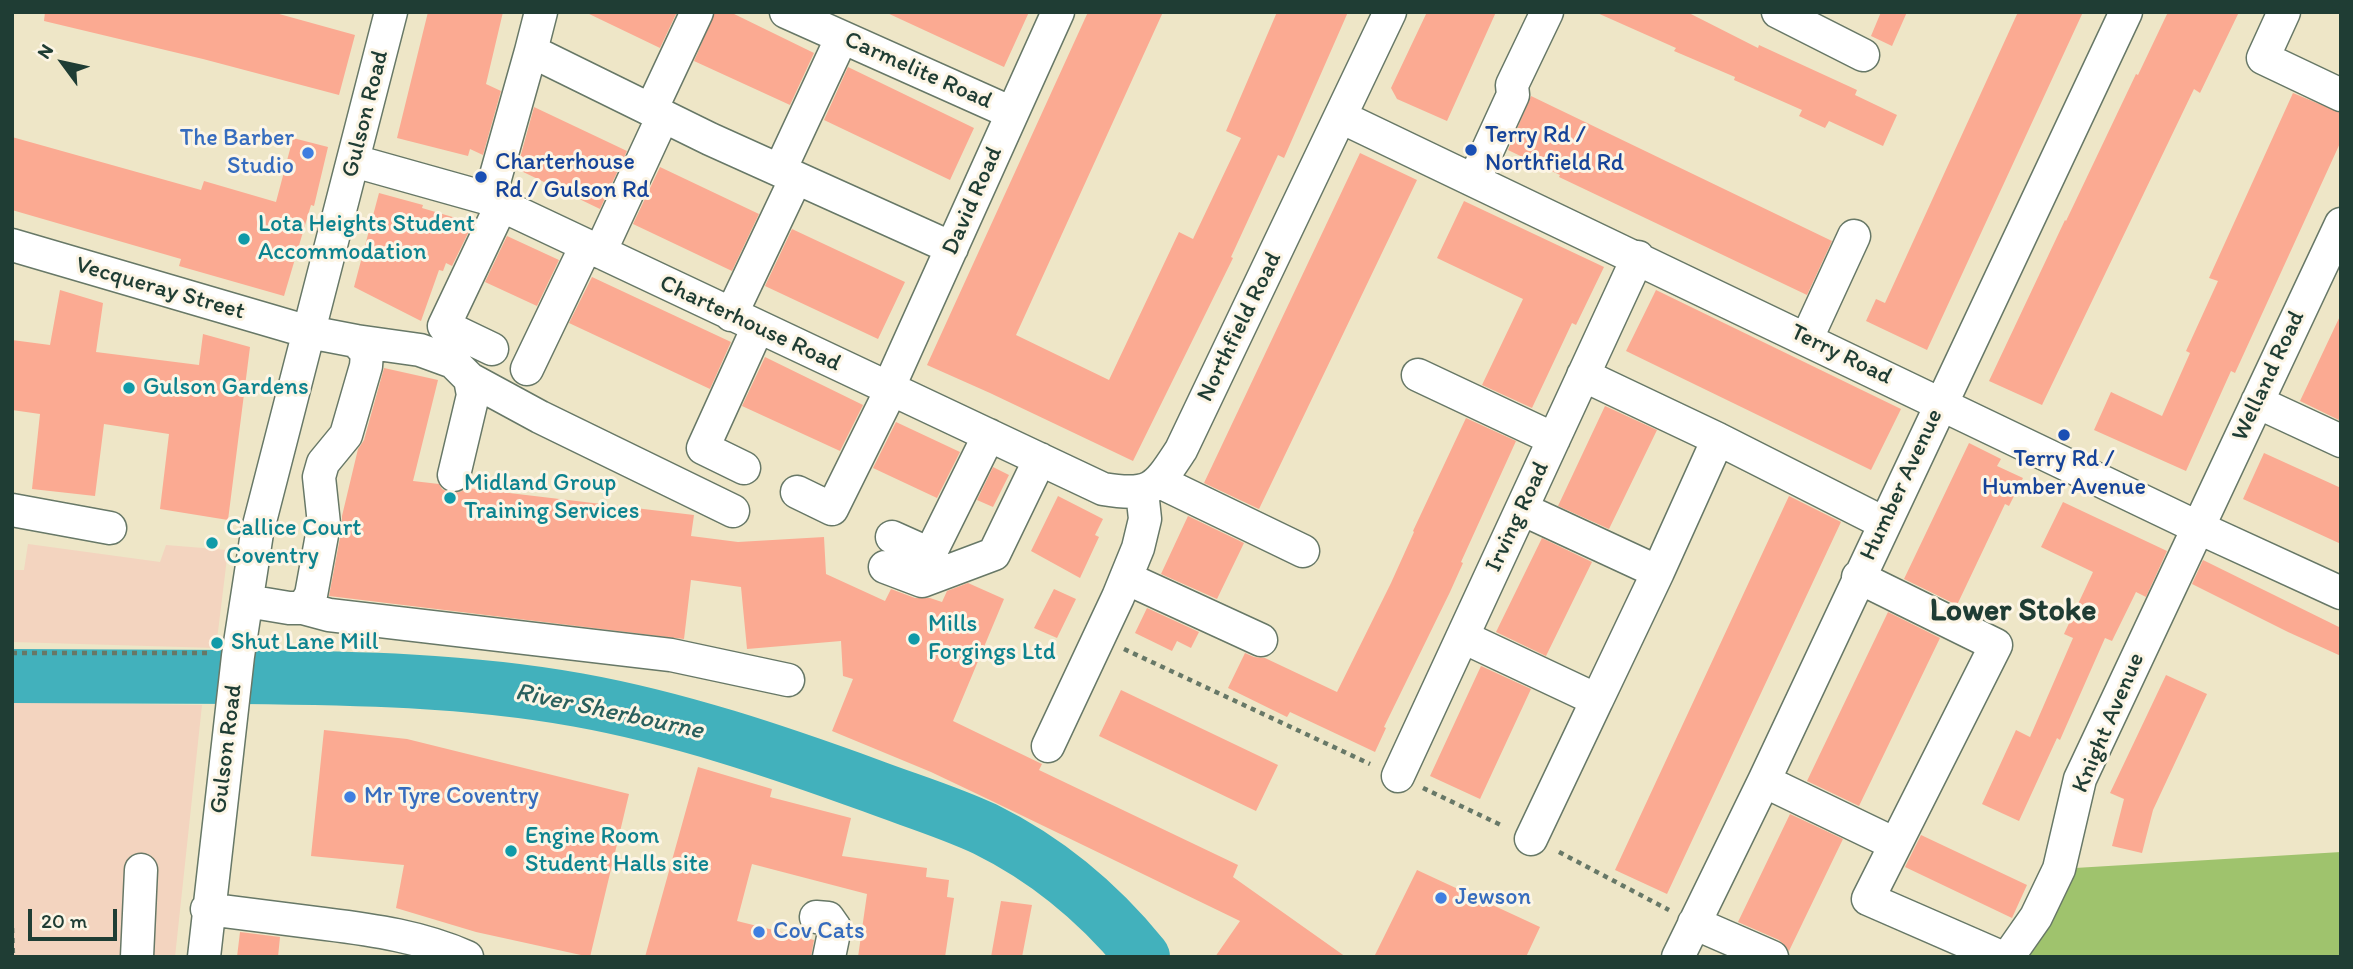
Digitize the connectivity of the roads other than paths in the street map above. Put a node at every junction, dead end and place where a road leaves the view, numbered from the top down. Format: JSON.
{"nodes":[{"id":1,"x":541,"y":12,"type":"edge"},
{"id":2,"x":697,"y":12,"type":"edge"},
{"id":3,"x":786,"y":12,"type":"edge"},
{"id":4,"x":1058,"y":12,"type":"edge"},
{"id":5,"x":1390,"y":12,"type":"edge"},
{"id":6,"x":1547,"y":12,"type":"edge"},
{"id":7,"x":1778,"y":12,"type":"edge"},
{"id":8,"x":2126,"y":12,"type":"edge"},
{"id":9,"x":2284,"y":12,"type":"edge"},
{"id":10,"x":390,"y":13,"type":"edge"},
{"id":11,"x":1814,"y":20,"type":"edge"},
{"id":12,"x":835,"y":27,"type":"edge"},
{"id":13,"x":531,"y":51,"type":"junction"},
{"id":14,"x":1863,"y":55,"type":"dead end"},
{"id":15,"x":2341,"y":95,"type":"edge"},
{"id":16,"x":657,"y":113,"type":"junction"},
{"id":17,"x":1012,"y":113,"type":"junction"},
{"id":18,"x":1341,"y":117,"type":"junction"},
{"id":19,"x":354,"y":162,"type":"junction"},
{"id":20,"x":788,"y":174,"type":"junction"},
{"id":21,"x":1474,"y":180,"type":"junction"},
{"id":22,"x":495,"y":203,"type":"junction"},
{"id":23,"x":2341,"y":224,"type":"edge"},
{"id":24,"x":1854,"y":236,"type":"dead end"},
{"id":25,"x":12,"y":245,"type":"edge"},
{"id":26,"x":952,"y":248,"type":"junction"},
{"id":27,"x":593,"y":249,"type":"junction"},
{"id":28,"x":1637,"y":257,"type":"junction"},
{"id":29,"x":745,"y":321,"type":"junction"},
{"id":30,"x":309,"y":332,"type":"junction"},
{"id":31,"x":1807,"y":338,"type":"junction"},
{"id":32,"x":356,"y":341,"type":"junction"},
{"id":33,"x":492,"y":349,"type":"dead end"},
{"id":34,"x":527,"y":369,"type":"dead end"},
{"id":35,"x":1418,"y":375,"type":"dead end"},
{"id":36,"x":1583,"y":375,"type":"junction"},
{"id":37,"x":470,"y":379,"type":"junction"},
{"id":38,"x":890,"y":390,"type":"junction"},
{"id":39,"x":2257,"y":402,"type":"junction"},
{"id":40,"x":1941,"y":403,"type":"junction"},
{"id":41,"x":989,"y":435,"type":"junction"},
{"id":42,"x":1554,"y":439,"type":"junction"},
{"id":43,"x":1718,"y":439,"type":"junction"},
{"id":44,"x":2341,"y":441,"type":"edge"},
{"id":45,"x":1040,"y":459,"type":"junction"},
{"id":46,"x":744,"y":468,"type":"dead end"},
{"id":47,"x":454,"y":475,"type":"dead end"},
{"id":48,"x":1151,"y":487,"type":"junction"},
{"id":49,"x":797,"y":492,"type":"dead end"},
{"id":50,"x":1521,"y":509,"type":"junction"},
{"id":51,"x":12,"y":510,"type":"edge"},
{"id":52,"x":733,"y":511,"type":"dead end"},
{"id":53,"x":1884,"y":523,"type":"junction"},
{"id":54,"x":2197,"y":527,"type":"junction"},
{"id":55,"x":110,"y":528,"type":"dead end"},
{"id":56,"x":1303,"y":551,"type":"dead end"},
{"id":57,"x":1658,"y":572,"type":"junction"},
{"id":58,"x":1858,"y":577,"type":"junction"},
{"id":59,"x":1126,"y":578,"type":"junction"},
{"id":60,"x":2341,"y":593,"type":"edge"},
{"id":61,"x":247,"y":601,"type":"junction"},
{"id":62,"x":303,"y":608,"type":"junction"},
{"id":63,"x":1463,"y":637,"type":"junction"},
{"id":64,"x":1261,"y":640,"type":"dead end"},
{"id":65,"x":788,"y":680,"type":"dead end"},
{"id":66,"x":1597,"y":700,"type":"junction"},
{"id":67,"x":1048,"y":746,"type":"dead end"},
{"id":68,"x":1398,"y":776,"type":"dead end"},
{"id":69,"x":1764,"y":781,"type":"junction"},
{"id":70,"x":1531,"y":839,"type":"dead end"},
{"id":71,"x":1895,"y":844,"type":"junction"},
{"id":72,"x":141,"y":870,"type":"dead end"},
{"id":73,"x":207,"y":909,"type":"junction"},
{"id":74,"x":816,"y":917,"type":"dead end"},
{"id":75,"x":1694,"y":923,"type":"junction"},
{"id":76,"x":397,"y":946,"type":"edge"},
{"id":77,"x":137,"y":957,"type":"edge"},
{"id":78,"x":204,"y":957,"type":"edge"},
{"id":79,"x":467,"y":957,"type":"edge"},
{"id":80,"x":830,"y":957,"type":"edge"},
{"id":81,"x":1678,"y":957,"type":"edge"},
{"id":82,"x":1772,"y":957,"type":"edge"},
{"id":83,"x":2001,"y":957,"type":"edge"},
{"id":84,"x":2008,"y":957,"type":"edge"}],
"edges":[{"from":1,"to":13,"type":"street"},
{"from":2,"to":16,"type":"street"},
{"from":3,"to":12,"type":"street","name":"Carmelite Road"},
{"from":4,"to":17,"type":"street","name":"David Road"},
{"from":5,"to":18,"type":"street","name":"Northfield Road"},
{"from":6,"to":21,"type":"street"},
{"from":7,"to":11,"type":"street"},
{"from":8,"to":40,"type":"street","name":"Humber Avenue"},
{"from":9,"to":15,"type":"street"},
{"from":10,"to":19,"type":"street","name":"Gulson Road"},
{"from":11,"to":14,"type":"street"},
{"from":12,"to":17,"type":"street","name":"Carmelite Road"},
{"from":12,"to":20,"type":"street"},
{"from":13,"to":16,"type":"street"},
{"from":13,"to":22,"type":"street"},
{"from":16,"to":20,"type":"street"},
{"from":16,"to":27,"type":"street"},
{"from":17,"to":26,"type":"street","name":"David Road"},
{"from":18,"to":21,"type":"street","name":"Terry Road"},
{"from":18,"to":48,"type":"street","name":"Northfield Road"},
{"from":19,"to":22,"type":"street","name":"Charterhouse Road"},
{"from":19,"to":30,"type":"street","name":"Gulson Road"},
{"from":20,"to":26,"type":"street"},
{"from":20,"to":29,"type":"street"},
{"from":21,"to":28,"type":"street","name":"Terry Road"},
{"from":22,"to":27,"type":"street","name":"Charterhouse Road"},
{"from":22,"to":33,"type":"street"},
{"from":23,"to":39,"type":"street","name":"Welland Road"},
{"from":24,"to":31,"type":"street"},
{"from":25,"to":30,"type":"street","name":"Vecqueray Street"},
{"from":26,"to":38,"type":"street","name":"David Road"},
{"from":27,"to":29,"type":"street","name":"Charterhouse Road"},
{"from":27,"to":34,"type":"street"},
{"from":28,"to":31,"type":"street","name":"Terry Road"},
{"from":28,"to":36,"type":"street","name":"Irving Road"},
{"from":29,"to":38,"type":"street","name":"Charterhouse Road"},
{"from":29,"to":46,"type":"street"},
{"from":30,"to":32,"type":"street","name":"Vecqueray Street"},
{"from":30,"to":61,"type":"street","name":"Gulson Road"},
{"from":31,"to":40,"type":"street","name":"Terry Road"},
{"from":32,"to":37,"type":"street","name":"Vecqueray Street"},
{"from":32,"to":62,"type":"street"},
{"from":35,"to":42,"type":"street"},
{"from":36,"to":42,"type":"street","name":"Irving Road"},
{"from":36,"to":43,"type":"street"},
{"from":37,"to":47,"type":"street"},
{"from":37,"to":52,"type":"street","name":"Vecqueray Street"},
{"from":38,"to":41,"type":"street","name":"Charterhouse Road"},
{"from":38,"to":49,"type":"street","name":"David Road"},
{"from":39,"to":44,"type":"street"},
{"from":39,"to":54,"type":"street","name":"Welland Road"},
{"from":40,"to":53,"type":"street","name":"Humber Avenue"},
{"from":40,"to":54,"type":"street","name":"Terry Road"},
{"from":41,"to":45,"type":"street","name":"Charterhouse Road"},
{"from":41,"to":45,"type":"street"},
{"from":42,"to":50,"type":"street","name":"Irving Road"},
{"from":43,"to":53,"type":"street"},
{"from":43,"to":57,"type":"street"},
{"from":45,"to":48,"type":"street","name":"Charterhouse Road"},
{"from":48,"to":56,"type":"street"},
{"from":48,"to":59,"type":"street"},
{"from":50,"to":57,"type":"street"},
{"from":50,"to":63,"type":"street","name":"Irving Road"},
{"from":51,"to":55,"type":"street"},
{"from":53,"to":58,"type":"street","name":"Humber Avenue"},
{"from":54,"to":60,"type":"street","name":"Terry Road"},
{"from":54,"to":84,"type":"street","name":"Knight Avenue"},
{"from":57,"to":66,"type":"street"},
{"from":58,"to":69,"type":"street","name":"Humber Avenue"},
{"from":58,"to":71,"type":"street"},
{"from":59,"to":64,"type":"street"},
{"from":59,"to":67,"type":"street"},
{"from":61,"to":62,"type":"street"},
{"from":61,"to":73,"type":"street","name":"Gulson Road"},
{"from":62,"to":65,"type":"street"},
{"from":63,"to":66,"type":"street"},
{"from":63,"to":68,"type":"street","name":"Irving Road"},
{"from":66,"to":70,"type":"street"},
{"from":69,"to":71,"type":"street"},
{"from":69,"to":75,"type":"street","name":"Humber Avenue"},
{"from":71,"to":83,"type":"street"},
{"from":72,"to":77,"type":"street"},
{"from":73,"to":76,"type":"street"},
{"from":73,"to":78,"type":"street","name":"Gulson Road"},
{"from":74,"to":80,"type":"street"},
{"from":75,"to":81,"type":"street","name":"Humber Avenue"},
{"from":75,"to":82,"type":"street"},
{"from":76,"to":79,"type":"street"}]}
